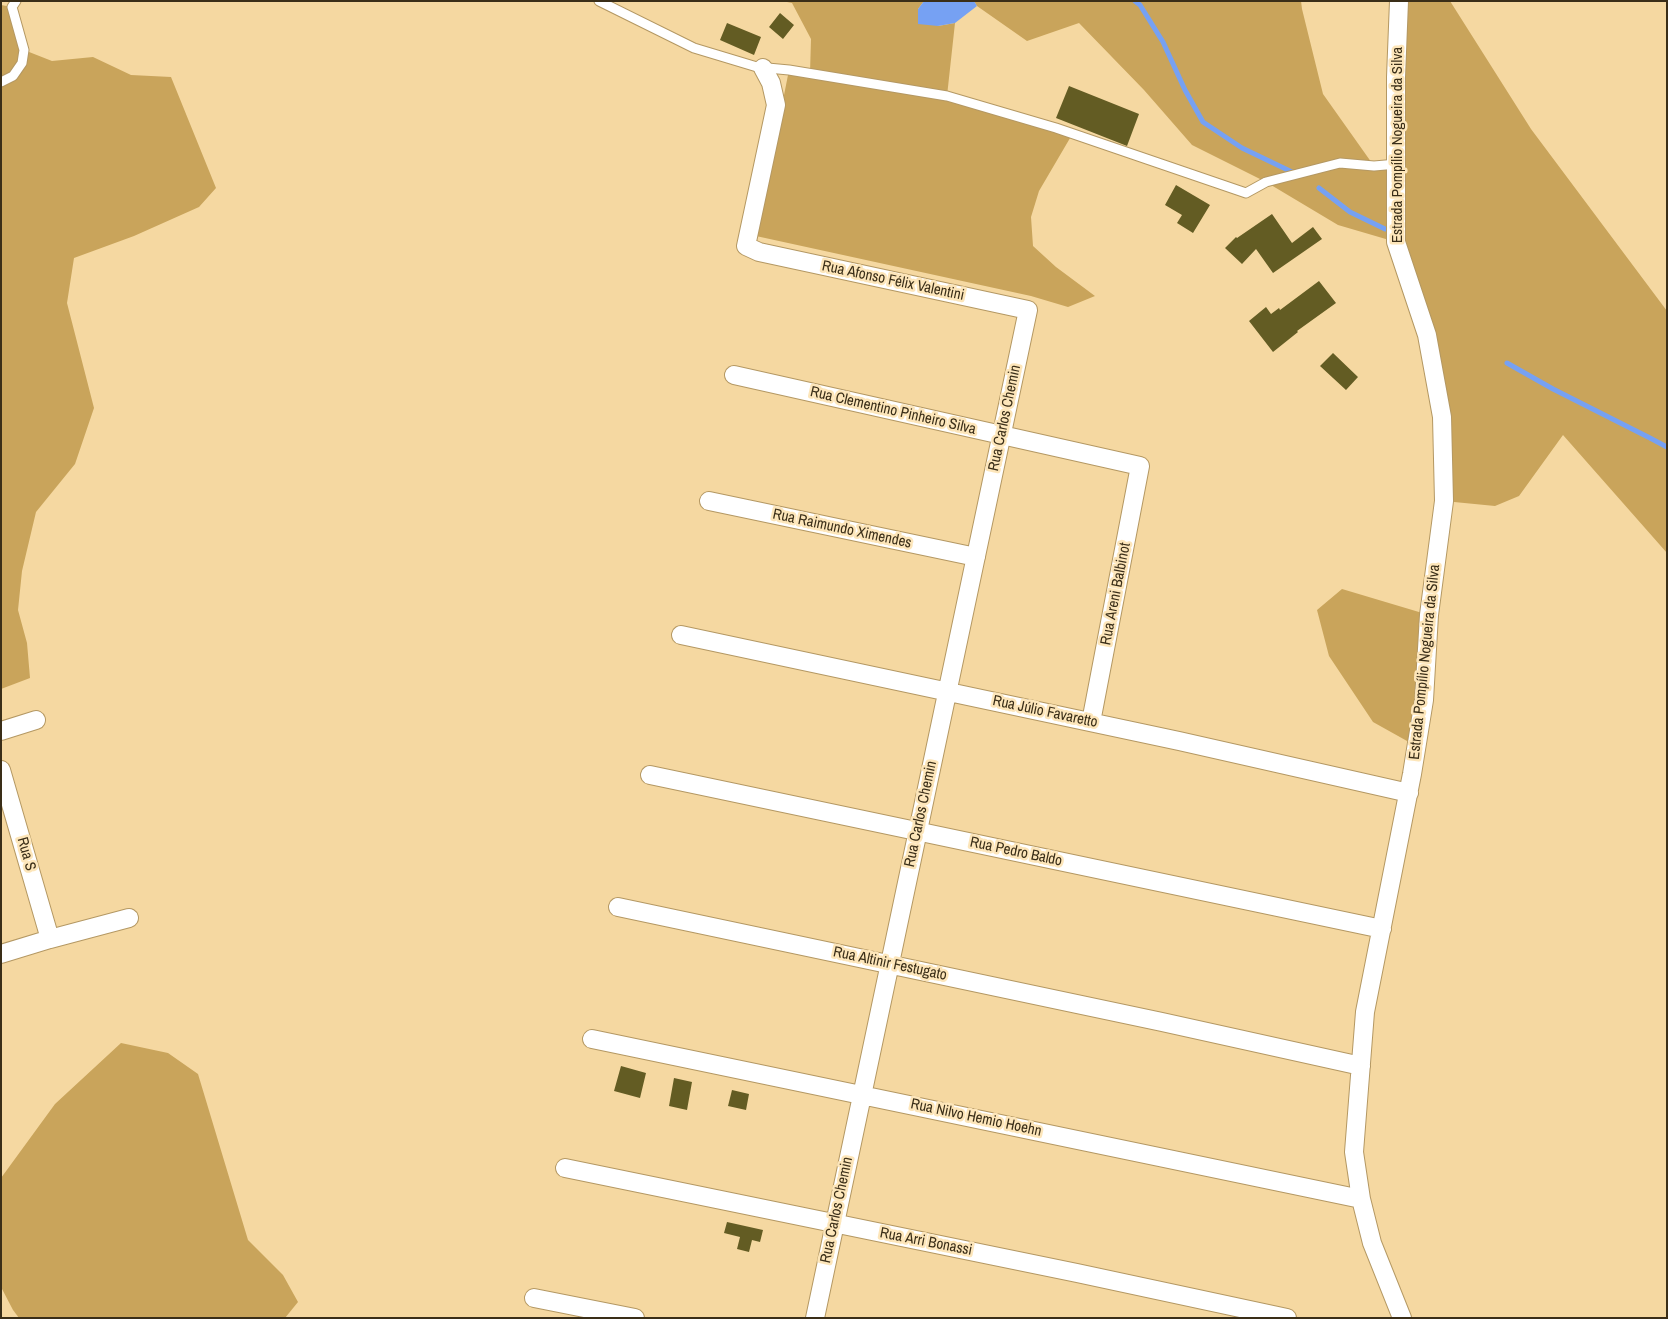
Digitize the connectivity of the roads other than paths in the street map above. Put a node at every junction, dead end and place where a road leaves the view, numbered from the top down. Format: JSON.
{"nodes":[{"id":1,"x":16,"y":1,"type":"edge"},
{"id":2,"x":599,"y":1,"type":"edge"},
{"id":3,"x":1399,"y":1,"type":"edge"},
{"id":4,"x":763,"y":68,"type":"junction"},
{"id":5,"x":1,"y":82,"type":"edge"},
{"id":6,"x":1397,"y":164,"type":"junction"},
{"id":7,"x":1028,"y":310,"type":"joint"},
{"id":8,"x":734,"y":375,"type":"dead end"},
{"id":9,"x":1002,"y":435,"type":"junction"},
{"id":10,"x":1140,"y":466,"type":"joint"},
{"id":11,"x":709,"y":501,"type":"dead end"},
{"id":12,"x":976,"y":557,"type":"junction"},
{"id":13,"x":681,"y":636,"type":"dead end"},
{"id":14,"x":947,"y":692,"type":"junction"},
{"id":15,"x":36,"y":720,"type":"dead end"},
{"id":16,"x":1091,"y":722,"type":"junction"},
{"id":17,"x":1,"y":731,"type":"edge"},
{"id":18,"x":1,"y":770,"type":"edge"},
{"id":19,"x":650,"y":775,"type":"dead end"},
{"id":20,"x":1409,"y":793,"type":"junction"},
{"id":21,"x":918,"y":831,"type":"junction"},
{"id":22,"x":618,"y":907,"type":"dead end"},
{"id":23,"x":129,"y":918,"type":"dead end"},
{"id":24,"x":1382,"y":929,"type":"junction"},
{"id":25,"x":50,"y":939,"type":"junction"},
{"id":26,"x":1,"y":954,"type":"edge"},
{"id":27,"x":890,"y":964,"type":"junction"},
{"id":28,"x":592,"y":1039,"type":"dead end"},
{"id":29,"x":1361,"y":1066,"type":"junction"},
{"id":30,"x":862,"y":1094,"type":"junction"},
{"id":31,"x":565,"y":1168,"type":"dead end"},
{"id":32,"x":1361,"y":1199,"type":"junction"},
{"id":33,"x":834,"y":1223,"type":"junction"},
{"id":34,"x":534,"y":1298,"type":"dead end"},
{"id":35,"x":635,"y":1318,"type":"edge"},
{"id":36,"x":814,"y":1318,"type":"edge"},
{"id":37,"x":1286,"y":1318,"type":"edge"},
{"id":38,"x":1402,"y":1318,"type":"edge"}],
"edges":[{"from":1,"to":5,"type":"lane"},
{"from":2,"to":4,"type":"lane"},
{"from":3,"to":6,"type":"street","name":"Estrada Pompílio Nogueira da Silva"},
{"from":4,"to":6,"type":"lane"},
{"from":4,"to":7,"type":"street","name":"Rua Afonso Félix Valentini"},
{"from":6,"to":20,"type":"street","name":"Estrada Pompílio Nogueira da Silva"},
{"from":7,"to":9,"type":"street","name":"Rua Carlos Chemin"},
{"from":8,"to":9,"type":"street","name":"Rua Clementino Pinheiro Silva"},
{"from":9,"to":10,"type":"street","name":"Rua Clementino Pinheiro Silva"},
{"from":9,"to":12,"type":"street","name":"Rua Carlos Chemin"},
{"from":10,"to":16,"type":"street","name":"Rua Areni Balbinot"},
{"from":11,"to":12,"type":"street","name":"Rua Raimundo Ximendes"},
{"from":12,"to":14,"type":"street","name":"Rua Carlos Chemin"},
{"from":13,"to":14,"type":"street","name":"Rua Júlio Favaretto"},
{"from":14,"to":16,"type":"street","name":"Rua Júlio Favaretto"},
{"from":14,"to":21,"type":"street","name":"Rua Carlos Chemin"},
{"from":15,"to":17,"type":"street"},
{"from":16,"to":20,"type":"street","name":"Rua Júlio Favaretto"},
{"from":18,"to":25,"type":"street","name":"Rua S"},
{"from":19,"to":21,"type":"street","name":"Rua Pedro Baldo"},
{"from":20,"to":24,"type":"street","name":"Estrada Pompílio Nogueira da Silva"},
{"from":21,"to":24,"type":"street","name":"Rua Pedro Baldo"},
{"from":21,"to":27,"type":"street","name":"Rua Carlos Chemin"},
{"from":22,"to":27,"type":"street","name":"Rua Altinir Festugato"},
{"from":23,"to":25,"type":"street"},
{"from":24,"to":29,"type":"street","name":"Estrada Pompílio Nogueira da Silva"},
{"from":25,"to":26,"type":"street"},
{"from":27,"to":29,"type":"street","name":"Rua Altinir Festugato"},
{"from":27,"to":30,"type":"street","name":"Rua Carlos Chemin"},
{"from":28,"to":30,"type":"street","name":"Rua Nilvo Hemio Hoehn"},
{"from":29,"to":32,"type":"street","name":"Estrada Pompílio Nogueira da Silva"},
{"from":30,"to":32,"type":"street","name":"Rua Nilvo Hemio Hoehn"},
{"from":30,"to":33,"type":"street","name":"Rua Carlos Chemin"},
{"from":31,"to":33,"type":"street","name":"Rua Arri Bonassi"},
{"from":32,"to":38,"type":"street","name":"Estrada Pompílio Nogueira da Silva"},
{"from":33,"to":36,"type":"street","name":"Rua Carlos Chemin"},
{"from":33,"to":37,"type":"street","name":"Rua Arri Bonassi"},
{"from":34,"to":35,"type":"street"}]}
